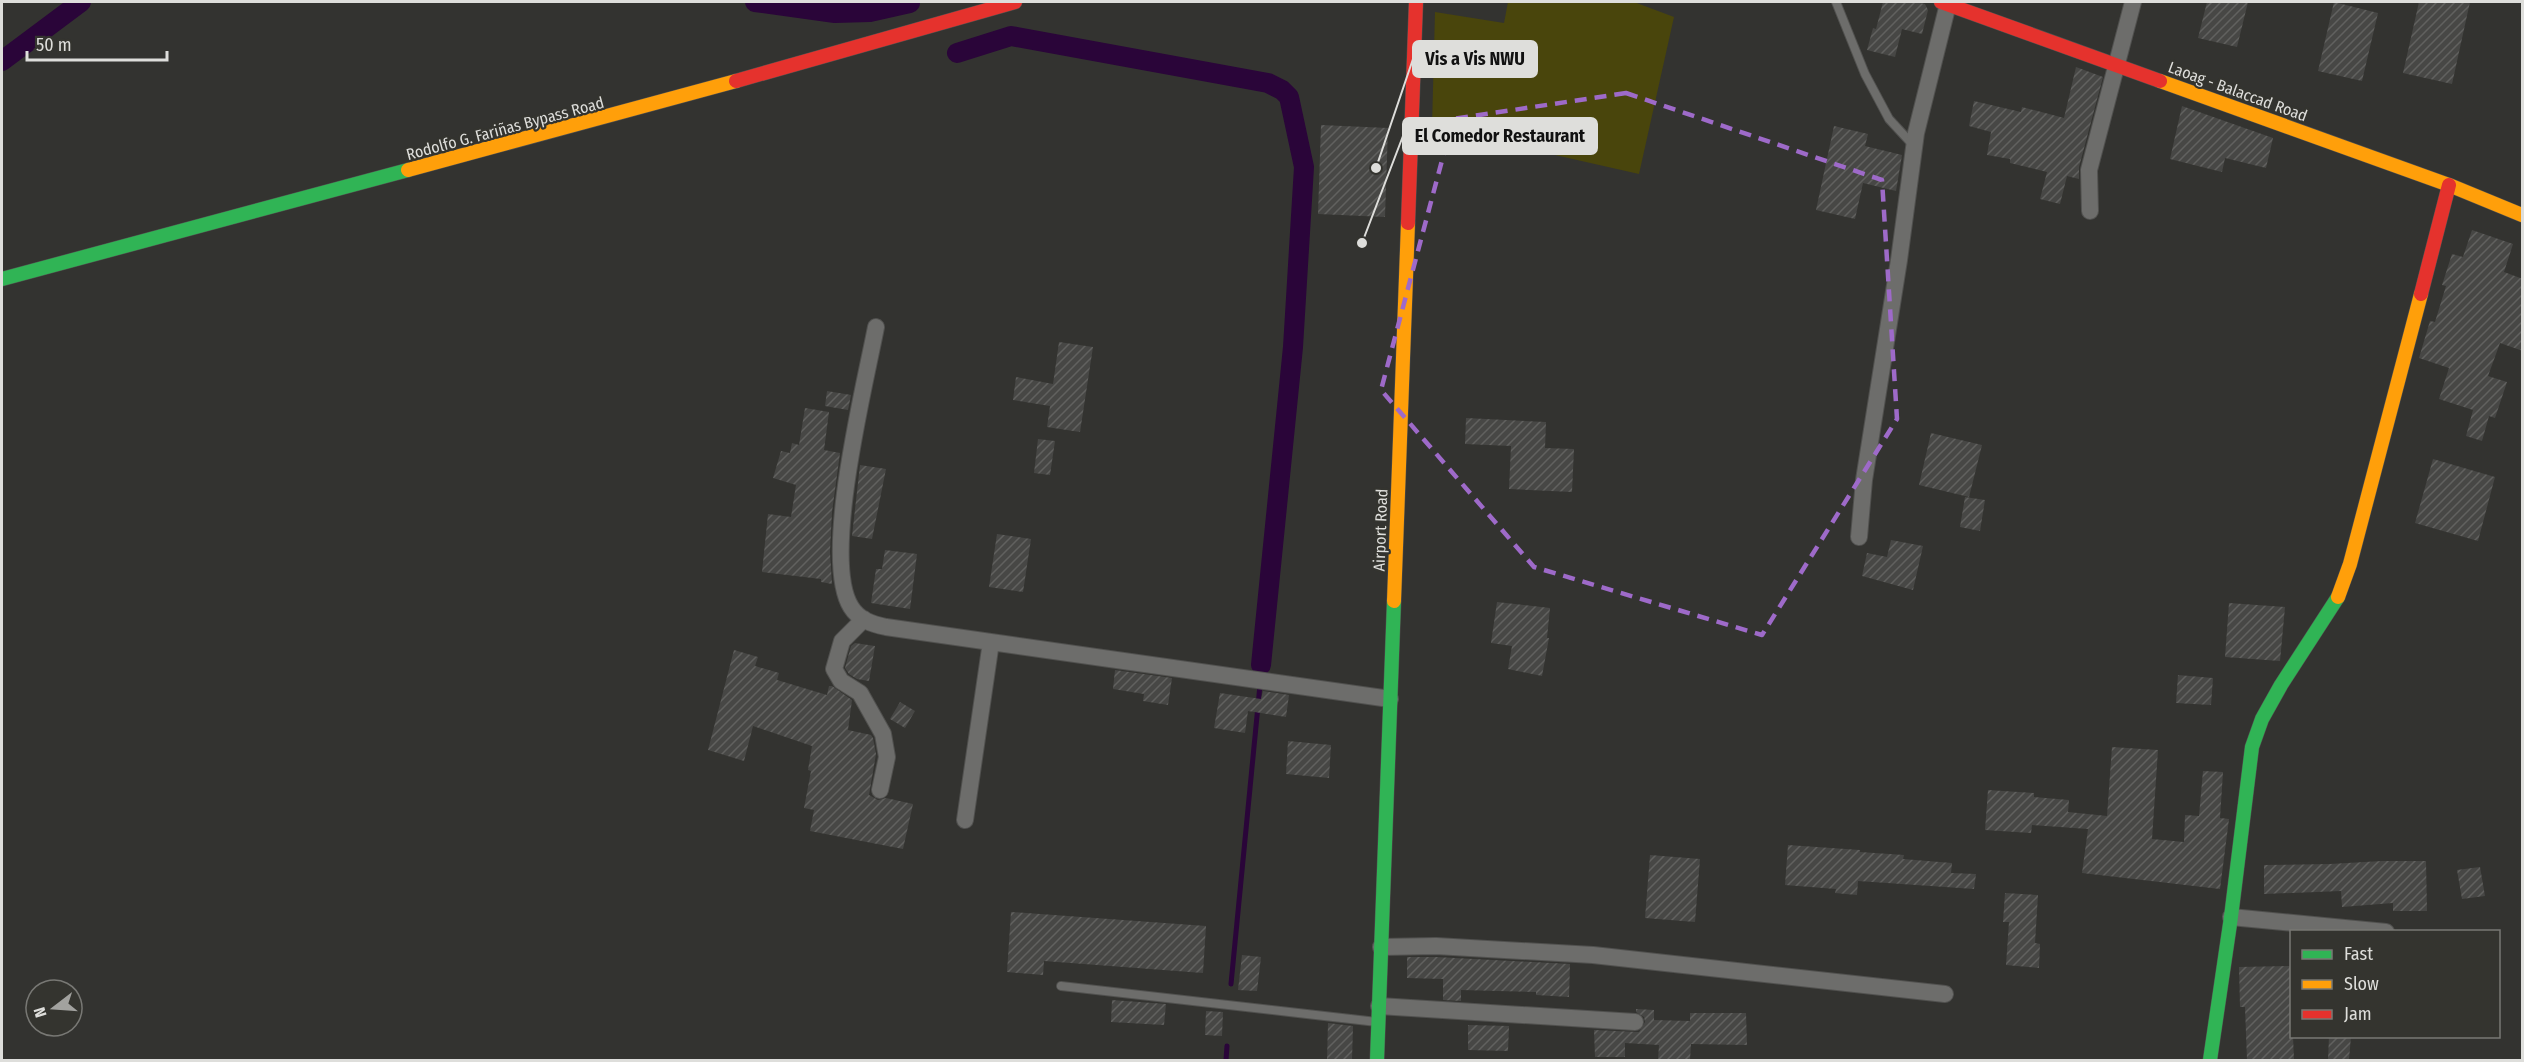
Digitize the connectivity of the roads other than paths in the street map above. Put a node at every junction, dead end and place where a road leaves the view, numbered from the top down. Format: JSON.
{"nodes":[{"id":1,"x":1015,"y":2,"type":"edge"},
{"id":2,"x":1416,"y":2,"type":"edge"},
{"id":3,"x":1836,"y":2,"type":"edge"},
{"id":4,"x":2133,"y":2,"type":"edge"},
{"id":5,"x":1945,"y":3,"type":"edge"},
{"id":6,"x":2117,"y":65,"type":"junction"},
{"id":7,"x":1914,"y":146,"type":"junction"},
{"id":8,"x":2449,"y":185,"type":"junction"},
{"id":9,"x":2090,"y":211,"type":"dead end"},
{"id":10,"x":2523,"y":215,"type":"edge"},
{"id":11,"x":2,"y":279,"type":"edge"},
{"id":12,"x":876,"y":327,"type":"dead end"},
{"id":13,"x":1859,"y":537,"type":"dead end"},
{"id":14,"x":864,"y":619,"type":"junction"},
{"id":15,"x":991,"y":642,"type":"junction"},
{"id":16,"x":1390,"y":699,"type":"junction"},
{"id":17,"x":880,"y":790,"type":"dead end"},
{"id":18,"x":965,"y":820,"type":"dead end"},
{"id":19,"x":2231,"y":917,"type":"junction"},
{"id":20,"x":2365,"y":930,"type":"edge"},
{"id":21,"x":1381,"y":947,"type":"junction"},
{"id":22,"x":1061,"y":987,"type":"dead end"},
{"id":23,"x":1945,"y":994,"type":"dead end"},
{"id":24,"x":1379,"y":1014,"type":"junction"},
{"id":25,"x":1635,"y":1022,"type":"dead end"},
{"id":26,"x":1377,"y":1060,"type":"edge"},
{"id":27,"x":2210,"y":1060,"type":"edge"}],
"edges":[{"from":1,"to":11,"type":"main road","name":"Rodolfo G. Fariñas Bypass Road"},
{"from":2,"to":16,"type":"main road","name":"Airport Road"},
{"from":3,"to":7,"type":"lane"},
{"from":4,"to":6,"type":"street"},
{"from":5,"to":6,"type":"main road","name":"Laoag - Balaccad Road"},
{"from":5,"to":7,"type":"street"},
{"from":6,"to":8,"type":"main road","name":"Laoag - Balaccad Road"},
{"from":6,"to":9,"type":"street"},
{"from":7,"to":13,"type":"street"},
{"from":8,"to":10,"type":"main road","name":"Laoag - Balaccad Road"},
{"from":8,"to":19,"type":"main road"},
{"from":12,"to":14,"type":"street"},
{"from":14,"to":15,"type":"street"},
{"from":14,"to":17,"type":"street"},
{"from":15,"to":16,"type":"street"},
{"from":15,"to":18,"type":"street"},
{"from":16,"to":21,"type":"main road","name":"Airport Road"},
{"from":19,"to":20,"type":"street"},
{"from":19,"to":27,"type":"main road"},
{"from":21,"to":23,"type":"street"},
{"from":21,"to":24,"type":"main road","name":"Airport Road"},
{"from":22,"to":24,"type":"lane"},
{"from":24,"to":25,"type":"street"},
{"from":24,"to":26,"type":"main road","name":"Airport Road"}]}
